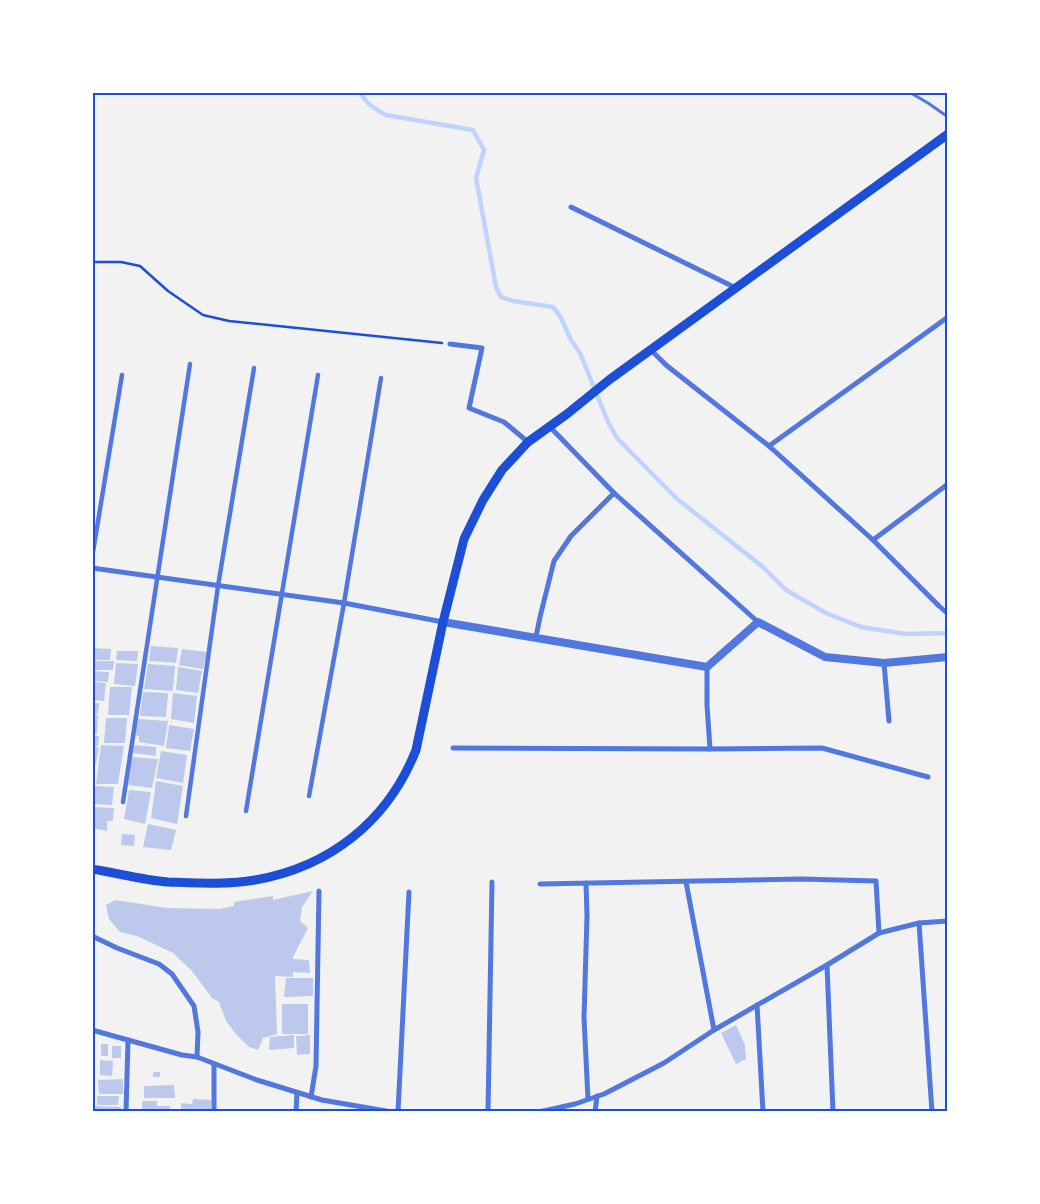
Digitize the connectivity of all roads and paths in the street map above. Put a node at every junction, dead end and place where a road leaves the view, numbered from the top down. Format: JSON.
{"nodes":[{"id":1,"x":909,"y":92,"type":"edge"},
{"id":2,"x":948,"y":117,"type":"edge"},
{"id":3,"x":948,"y":134,"type":"edge"},
{"id":4,"x":571,"y":207,"type":"dead end"},
{"id":5,"x":92,"y":262,"type":"edge"},
{"id":6,"x":736,"y":288,"type":"junction"},
{"id":7,"x":948,"y":317,"type":"edge"},
{"id":8,"x":450,"y":344,"type":"joint"},
{"id":9,"x":650,"y":349,"type":"junction"},
{"id":10,"x":190,"y":364,"type":"dead end"},
{"id":11,"x":254,"y":368,"type":"dead end"},
{"id":12,"x":122,"y":375,"type":"dead end"},
{"id":13,"x":318,"y":375,"type":"dead end"},
{"id":14,"x":381,"y":378,"type":"dead end"},
{"id":15,"x":549,"y":426,"type":"junction"},
{"id":16,"x":528,"y":442,"type":"junction"},
{"id":17,"x":769,"y":446,"type":"junction"},
{"id":18,"x":948,"y":484,"type":"edge"},
{"id":19,"x":614,"y":493,"type":"junction"},
{"id":20,"x":872,"y":540,"type":"junction"},
{"id":21,"x":92,"y":558,"type":"edge"},
{"id":22,"x":92,"y":568,"type":"edge"},
{"id":23,"x":158,"y":577,"type":"junction"},
{"id":24,"x":218,"y":586,"type":"junction"},
{"id":25,"x":282,"y":595,"type":"junction"},
{"id":26,"x":344,"y":604,"type":"junction"},
{"id":27,"x":938,"y":605,"type":"joint"},
{"id":28,"x":948,"y":614,"type":"edge"},
{"id":29,"x":443,"y":622,"type":"junction"},
{"id":30,"x":758,"y":622,"type":"junction"},
{"id":31,"x":536,"y":637,"type":"junction"},
{"id":32,"x":948,"y":657,"type":"edge"},
{"id":33,"x":884,"y":663,"type":"junction"},
{"id":34,"x":707,"y":667,"type":"junction"},
{"id":35,"x":888,"y":722,"type":"dead end"},
{"id":36,"x":452,"y":748,"type":"dead end"},
{"id":37,"x":710,"y":750,"type":"junction"},
{"id":38,"x":928,"y":777,"type":"dead end"},
{"id":39,"x":309,"y":796,"type":"dead end"},
{"id":40,"x":123,"y":802,"type":"dead end"},
{"id":41,"x":246,"y":812,"type":"dead end"},
{"id":42,"x":186,"y":816,"type":"dead end"},
{"id":43,"x":92,"y":870,"type":"edge"},
{"id":44,"x":492,"y":882,"type":"dead end"},
{"id":45,"x":686,"y":882,"type":"junction"},
{"id":46,"x":586,"y":883,"type":"junction"},
{"id":47,"x":540,"y":884,"type":"dead end"},
{"id":48,"x":319,"y":891,"type":"dead end"},
{"id":49,"x":409,"y":892,"type":"dead end"},
{"id":50,"x":948,"y":921,"type":"edge"},
{"id":51,"x":919,"y":922,"type":"junction"},
{"id":52,"x":879,"y":933,"type":"junction"},
{"id":53,"x":92,"y":936,"type":"edge"},
{"id":54,"x":828,"y":965,"type":"junction"},
{"id":55,"x":757,"y":1004,"type":"junction"},
{"id":56,"x":92,"y":1030,"type":"edge"},
{"id":57,"x":714,"y":1030,"type":"junction"},
{"id":58,"x":128,"y":1040,"type":"junction"},
{"id":59,"x":197,"y":1057,"type":"junction"},
{"id":60,"x":214,"y":1065,"type":"junction"},
{"id":61,"x":297,"y":1093,"type":"junction"},
{"id":62,"x":597,"y":1096,"type":"junction"},
{"id":63,"x":311,"y":1097,"type":"junction"},
{"id":64,"x":588,"y":1099,"type":"junction"},
{"id":65,"x":126,"y":1112,"type":"edge"},
{"id":66,"x":214,"y":1112,"type":"edge"},
{"id":67,"x":296,"y":1112,"type":"edge"},
{"id":68,"x":392,"y":1112,"type":"edge"},
{"id":69,"x":398,"y":1112,"type":"edge"},
{"id":70,"x":488,"y":1112,"type":"edge"},
{"id":71,"x":539,"y":1112,"type":"edge"},
{"id":72,"x":595,"y":1112,"type":"edge"},
{"id":73,"x":763,"y":1112,"type":"edge"},
{"id":74,"x":833,"y":1112,"type":"edge"},
{"id":75,"x":932,"y":1112,"type":"edge"}],
"edges":[{"from":1,"to":2,"type":"lane"},
{"from":3,"to":6,"type":"main road"},
{"from":4,"to":6,"type":"street"},
{"from":5,"to":8,"type":"path"},
{"from":6,"to":9,"type":"main road"},
{"from":7,"to":17,"type":"street"},
{"from":8,"to":16,"type":"street"},
{"from":9,"to":15,"type":"main road"},
{"from":9,"to":17,"type":"street"},
{"from":10,"to":23,"type":"street"},
{"from":11,"to":24,"type":"street"},
{"from":12,"to":21,"type":"street"},
{"from":13,"to":25,"type":"street"},
{"from":14,"to":26,"type":"street"},
{"from":15,"to":16,"type":"main road"},
{"from":15,"to":19,"type":"street"},
{"from":16,"to":29,"type":"main road"},
{"from":17,"to":20,"type":"street"},
{"from":18,"to":20,"type":"street"},
{"from":19,"to":30,"type":"street"},
{"from":19,"to":31,"type":"street"},
{"from":20,"to":27,"type":"street"},
{"from":22,"to":23,"type":"street"},
{"from":23,"to":24,"type":"street"},
{"from":23,"to":40,"type":"street"},
{"from":24,"to":25,"type":"street"},
{"from":24,"to":42,"type":"street"},
{"from":25,"to":26,"type":"street"},
{"from":25,"to":41,"type":"street"},
{"from":26,"to":29,"type":"street"},
{"from":26,"to":39,"type":"street"},
{"from":27,"to":28,"type":"street"},
{"from":29,"to":31,"type":"street"},
{"from":29,"to":43,"type":"main road"},
{"from":30,"to":33,"type":"street"},
{"from":30,"to":34,"type":"street"},
{"from":31,"to":34,"type":"street"},
{"from":32,"to":33,"type":"street"},
{"from":33,"to":35,"type":"street"},
{"from":34,"to":37,"type":"street"},
{"from":36,"to":37,"type":"street"},
{"from":37,"to":38,"type":"street"},
{"from":44,"to":70,"type":"street"},
{"from":45,"to":46,"type":"street"},
{"from":45,"to":52,"type":"street"},
{"from":45,"to":57,"type":"street"},
{"from":46,"to":47,"type":"street"},
{"from":46,"to":64,"type":"street"},
{"from":48,"to":63,"type":"street"},
{"from":49,"to":69,"type":"street"},
{"from":50,"to":51,"type":"street"},
{"from":51,"to":52,"type":"street"},
{"from":51,"to":75,"type":"street"},
{"from":52,"to":54,"type":"street"},
{"from":53,"to":59,"type":"street"},
{"from":54,"to":55,"type":"street"},
{"from":54,"to":74,"type":"street"},
{"from":55,"to":57,"type":"street"},
{"from":55,"to":73,"type":"street"},
{"from":56,"to":58,"type":"street"},
{"from":57,"to":62,"type":"street"},
{"from":58,"to":59,"type":"street"},
{"from":58,"to":65,"type":"street"},
{"from":59,"to":60,"type":"street"},
{"from":60,"to":61,"type":"street"},
{"from":60,"to":66,"type":"street"},
{"from":61,"to":63,"type":"street"},
{"from":61,"to":67,"type":"street"},
{"from":62,"to":64,"type":"street"},
{"from":62,"to":72,"type":"street"},
{"from":63,"to":68,"type":"street"},
{"from":64,"to":71,"type":"street"}]}
